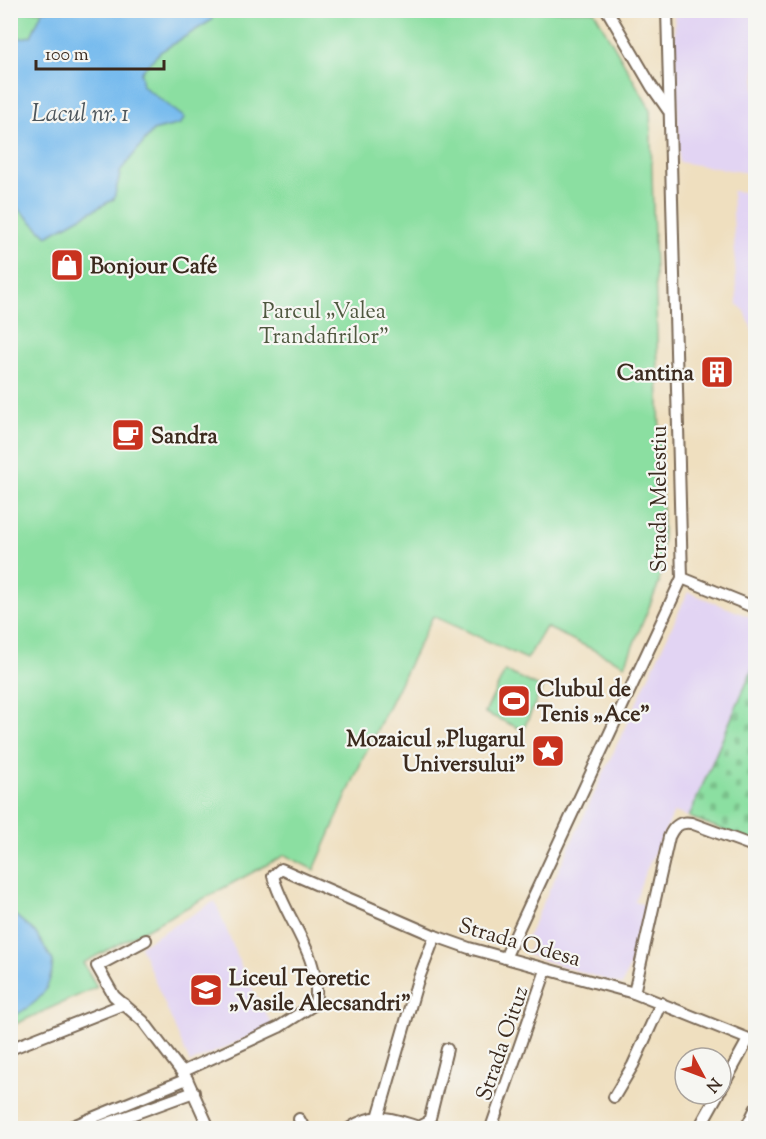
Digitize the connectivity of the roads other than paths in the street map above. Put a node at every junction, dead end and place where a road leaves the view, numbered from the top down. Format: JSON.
{"nodes":[{"id":1,"x":607,"y":10,"type":"edge"},
{"id":2,"x":667,"y":10,"type":"edge"},
{"id":3,"x":668,"y":110,"type":"junction"},
{"id":4,"x":682,"y":578,"type":"junction"},
{"id":5,"x":756,"y":608,"type":"edge"},
{"id":6,"x":756,"y":847,"type":"edge"},
{"id":7,"x":435,"y":936,"type":"junction"},
{"id":8,"x":146,"y":940,"type":"dead end"},
{"id":9,"x":505,"y":958,"type":"junction"},
{"id":10,"x":546,"y":970,"type":"junction"},
{"id":11,"x":634,"y":993,"type":"junction"},
{"id":12,"x":124,"y":1004,"type":"junction"},
{"id":13,"x":661,"y":1004,"type":"junction"},
{"id":14,"x":752,"y":1041,"type":"edge"},
{"id":15,"x":10,"y":1049,"type":"edge"},
{"id":16,"x":447,"y":1050,"type":"dead end"},
{"id":17,"x":733,"y":1070,"type":"edge"},
{"id":18,"x":184,"y":1075,"type":"junction"},
{"id":19,"x":194,"y":1092,"type":"junction"},
{"id":20,"x":614,"y":1097,"type":"dead end"},
{"id":21,"x":711,"y":1106,"type":"edge"},
{"id":22,"x":756,"y":1108,"type":"edge"},
{"id":23,"x":378,"y":1116,"type":"junction"},
{"id":24,"x":68,"y":1128,"type":"edge"},
{"id":25,"x":95,"y":1128,"type":"edge"},
{"id":26,"x":209,"y":1128,"type":"edge"},
{"id":27,"x":350,"y":1128,"type":"edge"},
{"id":28,"x":375,"y":1128,"type":"edge"},
{"id":29,"x":491,"y":1128,"type":"edge"},
{"id":30,"x":699,"y":1128,"type":"edge"},
{"id":31,"x":746,"y":1128,"type":"edge"}],
"edges":[{"from":1,"to":3,"type":"street","name":"Strada Melestiu"},
{"from":2,"to":3,"type":"street","name":"Strada Melestiu"},
{"from":3,"to":4,"type":"street","name":"Strada Melestiu"},
{"from":4,"to":5,"type":"street"},
{"from":4,"to":9,"type":"street","name":"Strada Melestiu"},
{"from":6,"to":11,"type":"street"},
{"from":7,"to":9,"type":"street","name":"Strada Odesa"},
{"from":7,"to":18,"type":"street","name":"Strada Odesa"},
{"from":7,"to":23,"type":"street"},
{"from":8,"to":12,"type":"street"},
{"from":9,"to":10,"type":"street","name":"Strada Odesa"},
{"from":10,"to":11,"type":"street","name":"Strada Odesa"},
{"from":10,"to":29,"type":"street","name":"Strada Oituz"},
{"from":11,"to":13,"type":"street","name":"Strada Odesa"},
{"from":12,"to":15,"type":"street"},
{"from":12,"to":18,"type":"street"},
{"from":13,"to":14,"type":"street","name":"Strada Odesa"},
{"from":13,"to":20,"type":"street"},
{"from":14,"to":17,"type":"street"},
{"from":16,"to":23,"type":"street"},
{"from":18,"to":19,"type":"street"},
{"from":18,"to":24,"type":"street"},
{"from":19,"to":25,"type":"street"},
{"from":19,"to":26,"type":"street"},
{"from":21,"to":30,"type":"street"},
{"from":22,"to":31,"type":"street"},
{"from":23,"to":27,"type":"street"},
{"from":23,"to":28,"type":"street"}]}
